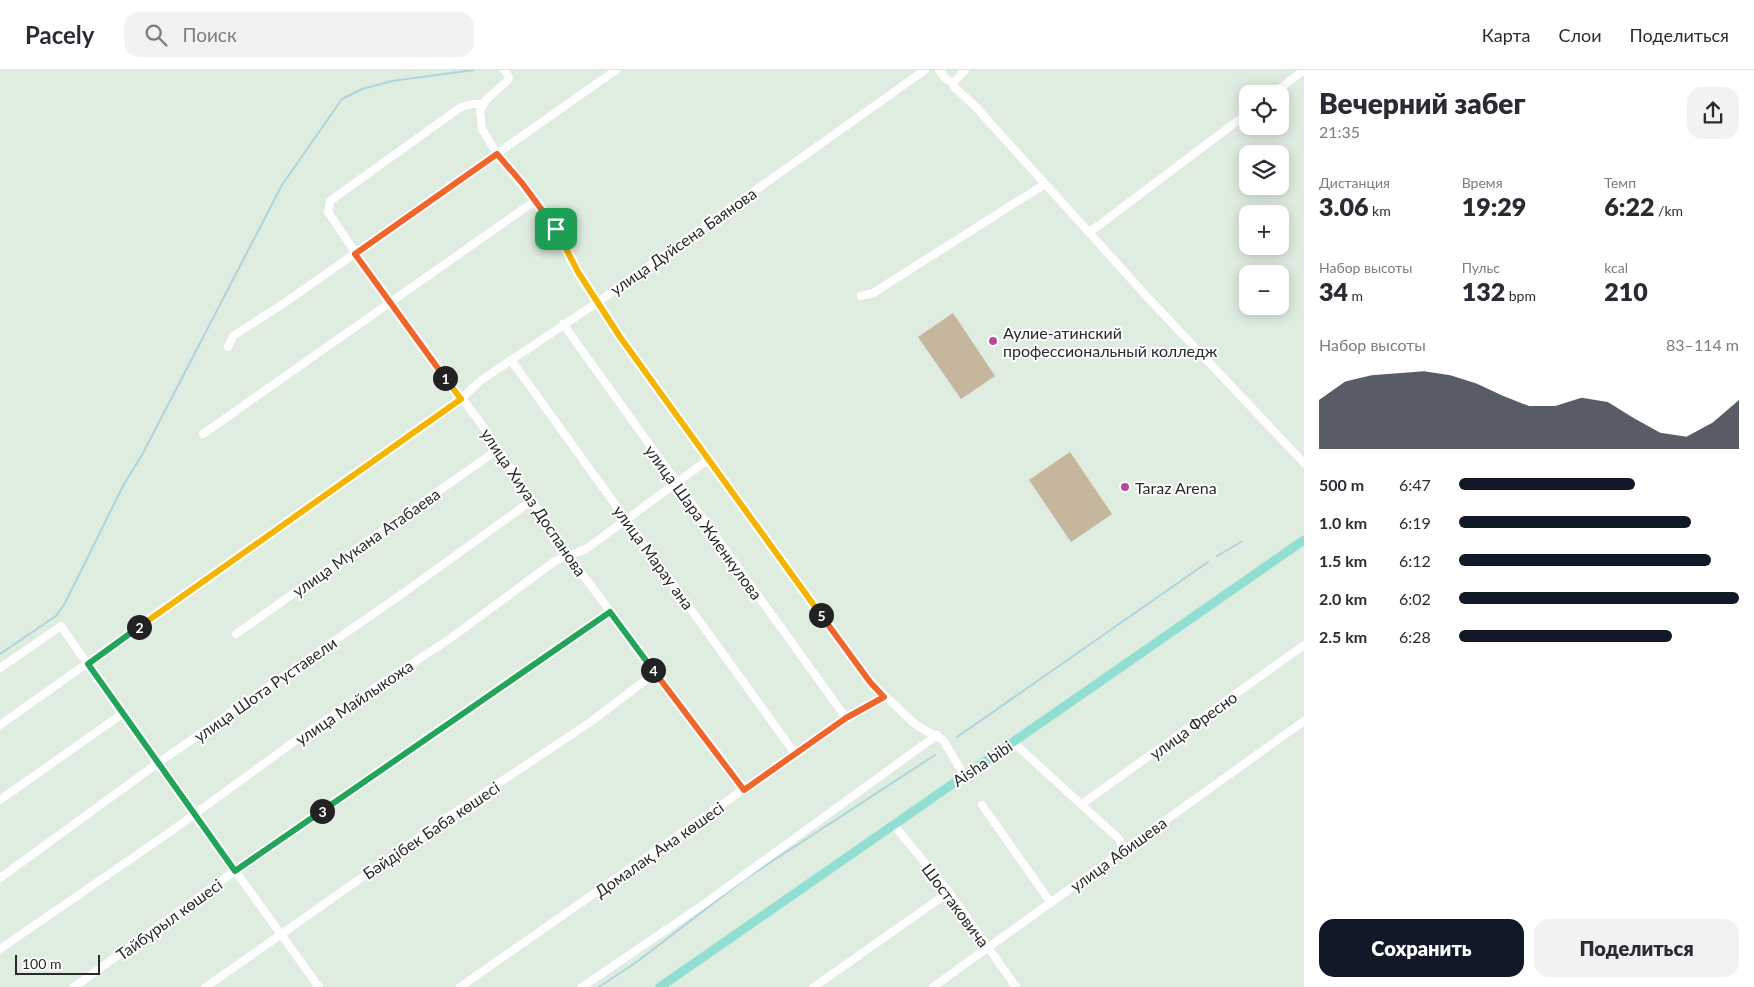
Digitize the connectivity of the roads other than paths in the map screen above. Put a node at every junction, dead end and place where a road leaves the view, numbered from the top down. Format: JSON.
{"nodes":[{"id":1,"x":504,"y":70,"type":"edge"},
{"id":2,"x":616,"y":70,"type":"edge"},
{"id":3,"x":925,"y":70,"type":"edge"},
{"id":4,"x":940,"y":70,"type":"edge"},
{"id":5,"x":965,"y":70,"type":"edge"},
{"id":6,"x":1304,"y":70,"type":"edge"},
{"id":7,"x":954,"y":84,"type":"junction"},
{"id":8,"x":1285,"y":85,"type":"edge"},
{"id":9,"x":483,"y":104,"type":"junction"},
{"id":10,"x":1239,"y":120,"type":"edge"},
{"id":11,"x":497,"y":154,"type":"junction"},
{"id":12,"x":1045,"y":184,"type":"junction"},
{"id":13,"x":536,"y":200,"type":"junction"},
{"id":14,"x":1090,"y":232,"type":"junction"},
{"id":15,"x":355,"y":254,"type":"junction"},
{"id":16,"x":861,"y":296,"type":"dead end"},
{"id":17,"x":388,"y":302,"type":"junction"},
{"id":18,"x":598,"y":302,"type":"junction"},
{"id":19,"x":563,"y":324,"type":"junction"},
{"id":20,"x":228,"y":347,"type":"dead end"},
{"id":21,"x":511,"y":360,"type":"junction"},
{"id":22,"x":461,"y":399,"type":"junction"},
{"id":23,"x":203,"y":434,"type":"dead end"},
{"id":24,"x":496,"y":450,"type":"junction"},
{"id":25,"x":709,"y":458,"type":"junction"},
{"id":26,"x":1304,"y":464,"type":"edge"},
{"id":27,"x":676,"y":483,"type":"junction"},
{"id":28,"x":531,"y":501,"type":"junction"},
{"id":29,"x":625,"y":518,"type":"junction"},
{"id":30,"x":1304,"y":540,"type":"edge"},
{"id":31,"x":568,"y":555,"type":"junction"},
{"id":32,"x":610,"y":612,"type":"junction"},
{"id":33,"x":236,"y":634,"type":"dead end"},
{"id":34,"x":1304,"y":645,"type":"edge"},
{"id":35,"x":88,"y":664,"type":"junction"},
{"id":36,"x":0,"y":668,"type":"edge"},
{"id":37,"x":655,"y":673,"type":"junction"},
{"id":38,"x":884,"y":697,"type":"junction"},
{"id":39,"x":122,"y":714,"type":"junction"},
{"id":40,"x":846,"y":718,"type":"junction"},
{"id":41,"x":1304,"y":721,"type":"edge"},
{"id":42,"x":0,"y":725,"type":"edge"},
{"id":43,"x":940,"y":737,"type":"junction"},
{"id":44,"x":1013,"y":742,"type":"junction"},
{"id":45,"x":796,"y":755,"type":"junction"},
{"id":46,"x":158,"y":763,"type":"junction"},
{"id":47,"x":964,"y":776,"type":"junction"},
{"id":48,"x":744,"y":790,"type":"junction"},
{"id":49,"x":0,"y":800,"type":"edge"},
{"id":50,"x":1082,"y":804,"type":"junction"},
{"id":51,"x":982,"y":805,"type":"dead end"},
{"id":52,"x":194,"y":813,"type":"junction"},
{"id":53,"x":893,"y":824,"type":"junction"},
{"id":54,"x":1124,"y":851,"type":"junction"},
{"id":55,"x":235,"y":871,"type":"junction"},
{"id":56,"x":0,"y":878,"type":"edge"},
{"id":57,"x":949,"y":892,"type":"junction"},
{"id":58,"x":1051,"y":903,"type":"junction"},
{"id":59,"x":281,"y":934,"type":"junction"},
{"id":60,"x":988,"y":948,"type":"junction"},
{"id":61,"x":0,"y":949,"type":"edge"},
{"id":62,"x":662,"y":986,"type":"edge"},
{"id":63,"x":74,"y":987,"type":"edge"},
{"id":64,"x":206,"y":987,"type":"edge"},
{"id":65,"x":319,"y":987,"type":"edge"},
{"id":66,"x":460,"y":987,"type":"edge"},
{"id":67,"x":582,"y":987,"type":"edge"},
{"id":68,"x":814,"y":987,"type":"edge"},
{"id":69,"x":933,"y":987,"type":"edge"},
{"id":70,"x":1016,"y":987,"type":"edge"}],
"edges":[{"from":1,"to":9,"type":"street"},
{"from":2,"to":11,"type":"street"},
{"from":3,"to":18,"type":"street","name":"улица Дуйсена Баянова"},
{"from":4,"to":7,"type":"street"},
{"from":5,"to":7,"type":"street"},
{"from":6,"to":8,"type":"street"},
{"from":7,"to":12,"type":"street"},
{"from":9,"to":11,"type":"street"},
{"from":9,"to":15,"type":"street","name":"улица Хиуаз Доспанова"},
{"from":10,"to":14,"type":"street"},
{"from":11,"to":13,"type":"street"},
{"from":11,"to":15,"type":"street"},
{"from":12,"to":14,"type":"street"},
{"from":12,"to":16,"type":"street"},
{"from":13,"to":17,"type":"street"},
{"from":13,"to":18,"type":"street"},
{"from":14,"to":26,"type":"street"},
{"from":15,"to":17,"type":"street","name":"улица Хиуаз Доспанова"},
{"from":15,"to":20,"type":"street"},
{"from":17,"to":22,"type":"street","name":"улица Хиуаз Доспанова"},
{"from":17,"to":23,"type":"street"},
{"from":18,"to":19,"type":"street","name":"улица Дуйсена Баянова"},
{"from":18,"to":25,"type":"street"},
{"from":19,"to":21,"type":"street","name":"улица Дуйсена Баянова"},
{"from":19,"to":27,"type":"street","name":"улица Шара Жиенкулова"},
{"from":21,"to":22,"type":"street","name":"улица Дуйсена Баянова"},
{"from":21,"to":29,"type":"street","name":"улица Марау ана"},
{"from":22,"to":24,"type":"street","name":"улица Хиуаз Доспанова"},
{"from":22,"to":35,"type":"street","name":"улица Дуйсена Баянова"},
{"from":24,"to":28,"type":"street","name":"улица Хиуаз Доспанова"},
{"from":24,"to":33,"type":"street","name":"улица Мукана Атабаева"},
{"from":25,"to":27,"type":"street","name":"улица Майлыкожа"},
{"from":25,"to":38,"type":"street"},
{"from":27,"to":29,"type":"street","name":"улица Майлыкожа"},
{"from":27,"to":40,"type":"street","name":"улица Шара Жиенкулова"},
{"from":28,"to":31,"type":"street","name":"улица Хиуаз Доспанова"},
{"from":28,"to":46,"type":"street","name":"улица Шота Руставели"},
{"from":29,"to":31,"type":"street","name":"улица Майлыкожа"},
{"from":29,"to":45,"type":"street","name":"улица Марау ана"},
{"from":30,"to":44,"type":"main road","name":"Aisha bibi"},
{"from":31,"to":32,"type":"street","name":"улица Хиуаз Доспанова"},
{"from":31,"to":52,"type":"street","name":"улица Майлыкожа"},
{"from":32,"to":37,"type":"street","name":"улица Хиуаз Доспанова"},
{"from":32,"to":55,"type":"street","name":"Тайбурыл көшесі"},
{"from":34,"to":50,"type":"street","name":"улица Фресно"},
{"from":35,"to":36,"type":"street"},
{"from":35,"to":39,"type":"street"},
{"from":35,"to":42,"type":"street","name":"улица Дуйсена Баянова"},
{"from":37,"to":48,"type":"street","name":"улица Хиуаз Доспанова"},
{"from":37,"to":59,"type":"street","name":"Бәйдібек Баба көшесі"},
{"from":38,"to":40,"type":"street","name":"Домалақ Ана көшесі"},
{"from":38,"to":43,"type":"street"},
{"from":39,"to":46,"type":"street"},
{"from":39,"to":49,"type":"street"},
{"from":40,"to":45,"type":"street","name":"Домалақ Ана көшесі"},
{"from":41,"to":54,"type":"street","name":"улица Абишева"},
{"from":43,"to":47,"type":"street"},
{"from":43,"to":67,"type":"street"},
{"from":44,"to":47,"type":"main road","name":"Aisha bibi"},
{"from":44,"to":50,"type":"street"},
{"from":45,"to":48,"type":"street","name":"Домалақ Ана көшесі"},
{"from":46,"to":52,"type":"street"},
{"from":46,"to":56,"type":"street","name":"улица Шота Руставели"},
{"from":47,"to":53,"type":"main road","name":"Aisha bibi"},
{"from":48,"to":66,"type":"street","name":"Домалақ Ана көшесі"},
{"from":50,"to":54,"type":"street"},
{"from":51,"to":58,"type":"street"},
{"from":52,"to":55,"type":"street"},
{"from":52,"to":61,"type":"street","name":"улица Майлыкожа"},
{"from":53,"to":57,"type":"street","name":"Шостаковича"},
{"from":53,"to":62,"type":"main road","name":"Aisha bibi"},
{"from":54,"to":58,"type":"street","name":"улица Абишева"},
{"from":55,"to":59,"type":"street"},
{"from":55,"to":63,"type":"street","name":"Тайбурыл көшесі"},
{"from":57,"to":60,"type":"street","name":"Шостаковича"},
{"from":57,"to":68,"type":"street"},
{"from":58,"to":60,"type":"street","name":"улица Абишева"},
{"from":59,"to":64,"type":"street","name":"Бәйдібек Баба көшесі"},
{"from":59,"to":65,"type":"street"},
{"from":60,"to":69,"type":"street","name":"улица Абишева"},
{"from":60,"to":70,"type":"street","name":"Шостаковича"}]}
